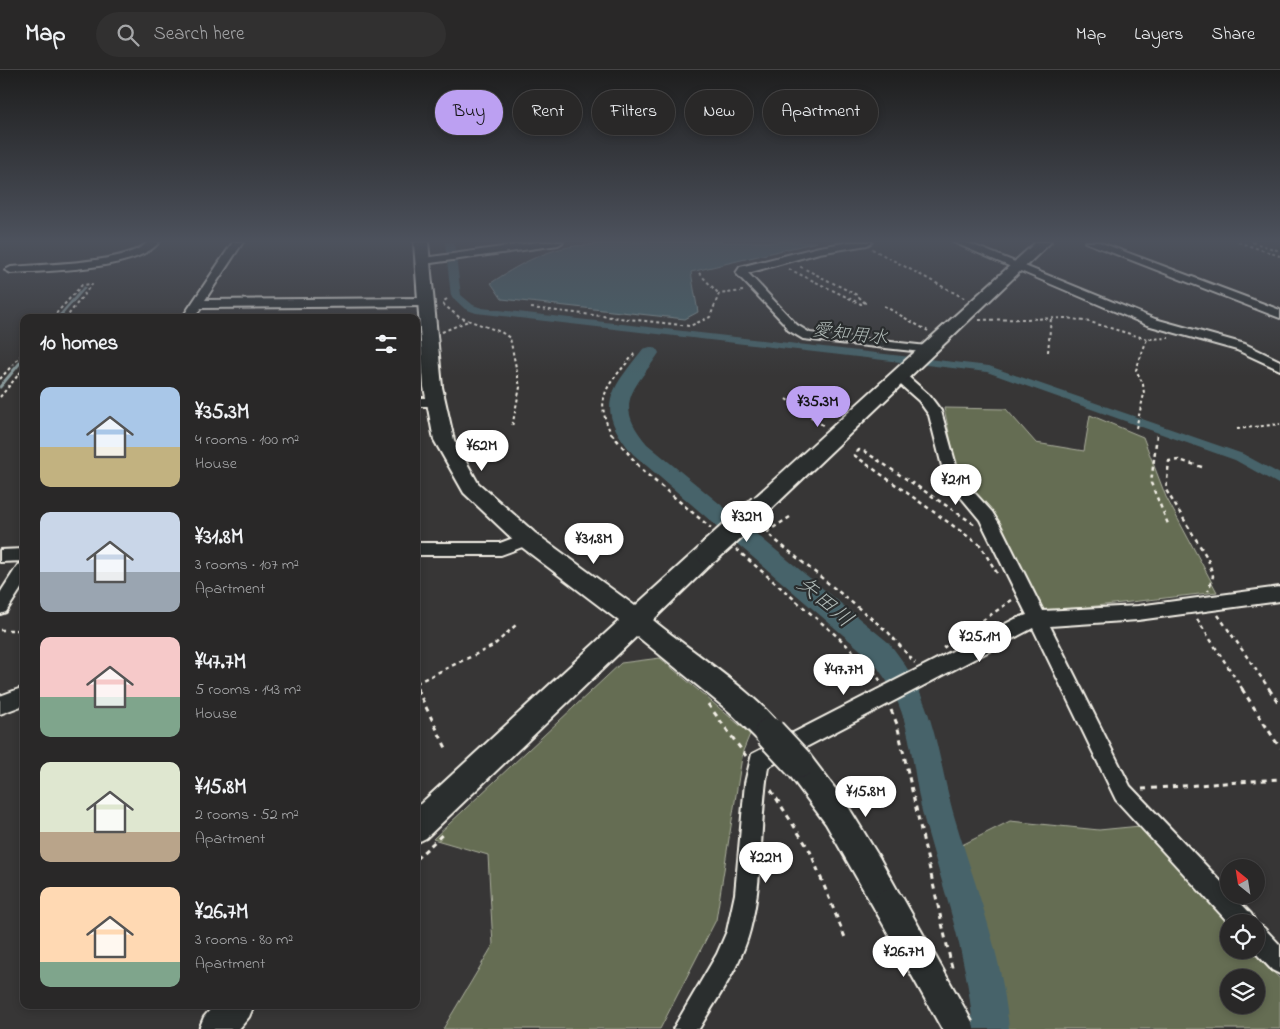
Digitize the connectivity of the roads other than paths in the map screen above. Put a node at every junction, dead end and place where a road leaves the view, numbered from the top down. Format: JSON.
{"nodes":[{"id":1,"x":208,"y":287,"type":"edge"},
{"id":2,"x":428,"y":287,"type":"edge"},
{"id":3,"x":755,"y":287,"type":"edge"},
{"id":4,"x":996,"y":287,"type":"edge"},
{"id":5,"x":1065,"y":287,"type":"edge"},
{"id":6,"x":1208,"y":287,"type":"edge"},
{"id":7,"x":427,"y":302,"type":"junction"},
{"id":8,"x":197,"y":304,"type":"junction"},
{"id":9,"x":191,"y":314,"type":"edge"},
{"id":10,"x":1280,"y":314,"type":"edge"},
{"id":11,"x":925,"y":352,"type":"junction"},
{"id":12,"x":1280,"y":366,"type":"edge"},
{"id":13,"x":904,"y":372,"type":"junction"},
{"id":14,"x":420,"y":402,"type":"edge"},
{"id":15,"x":437,"y":402,"type":"junction"},
{"id":16,"x":528,"y":539,"type":"junction"},
{"id":17,"x":420,"y":549,"type":"edge"},
{"id":18,"x":20,"y":555,"type":"edge"},
{"id":19,"x":0,"y":556,"type":"edge"},
{"id":20,"x":20,"y":576,"type":"edge"},
{"id":21,"x":1280,"y":594,"type":"edge"},
{"id":22,"x":0,"y":607,"type":"edge"},
{"id":23,"x":1039,"y":619,"type":"junction"},
{"id":24,"x":638,"y":622,"type":"junction"},
{"id":25,"x":20,"y":698,"type":"edge"},
{"id":26,"x":0,"y":705,"type":"edge"},
{"id":27,"x":420,"y":824,"type":"edge"},
{"id":28,"x":1236,"y":914,"type":"edge"},
{"id":29,"x":1265,"y":946,"type":"edge"},
{"id":30,"x":1280,"y":962,"type":"edge"},
{"id":31,"x":234,"y":1009,"type":"edge"},
{"id":32,"x":216,"y":1029,"type":"edge"},
{"id":33,"x":685,"y":1029,"type":"edge"},
{"id":34,"x":959,"y":1029,"type":"edge"}],
"edges":[{"from":1,"to":8,"type":"street"},
{"from":2,"to":7,"type":"street"},
{"from":3,"to":11,"type":"street"},
{"from":4,"to":11,"type":"street"},
{"from":5,"to":12,"type":"street"},
{"from":6,"to":10,"type":"street"},
{"from":7,"to":8,"type":"street"},
{"from":7,"to":15,"type":"street"},
{"from":8,"to":9,"type":"street"},
{"from":11,"to":13,"type":"street"},
{"from":13,"to":23,"type":"street"},
{"from":13,"to":24,"type":"street","bridge":true},
{"from":14,"to":15,"type":"street"},
{"from":15,"to":16,"type":"street"},
{"from":16,"to":17,"type":"street"},
{"from":16,"to":24,"type":"street"},
{"from":18,"to":19,"type":"street"},
{"from":20,"to":22,"type":"street"},
{"from":21,"to":23,"type":"street"},
{"from":23,"to":28,"type":"street"},
{"from":23,"to":33,"type":"street"},
{"from":24,"to":27,"type":"street"},
{"from":24,"to":34,"type":"street","bridge":true},
{"from":25,"to":26,"type":"street"},
{"from":29,"to":30,"type":"street"},
{"from":31,"to":32,"type":"street"}]}
